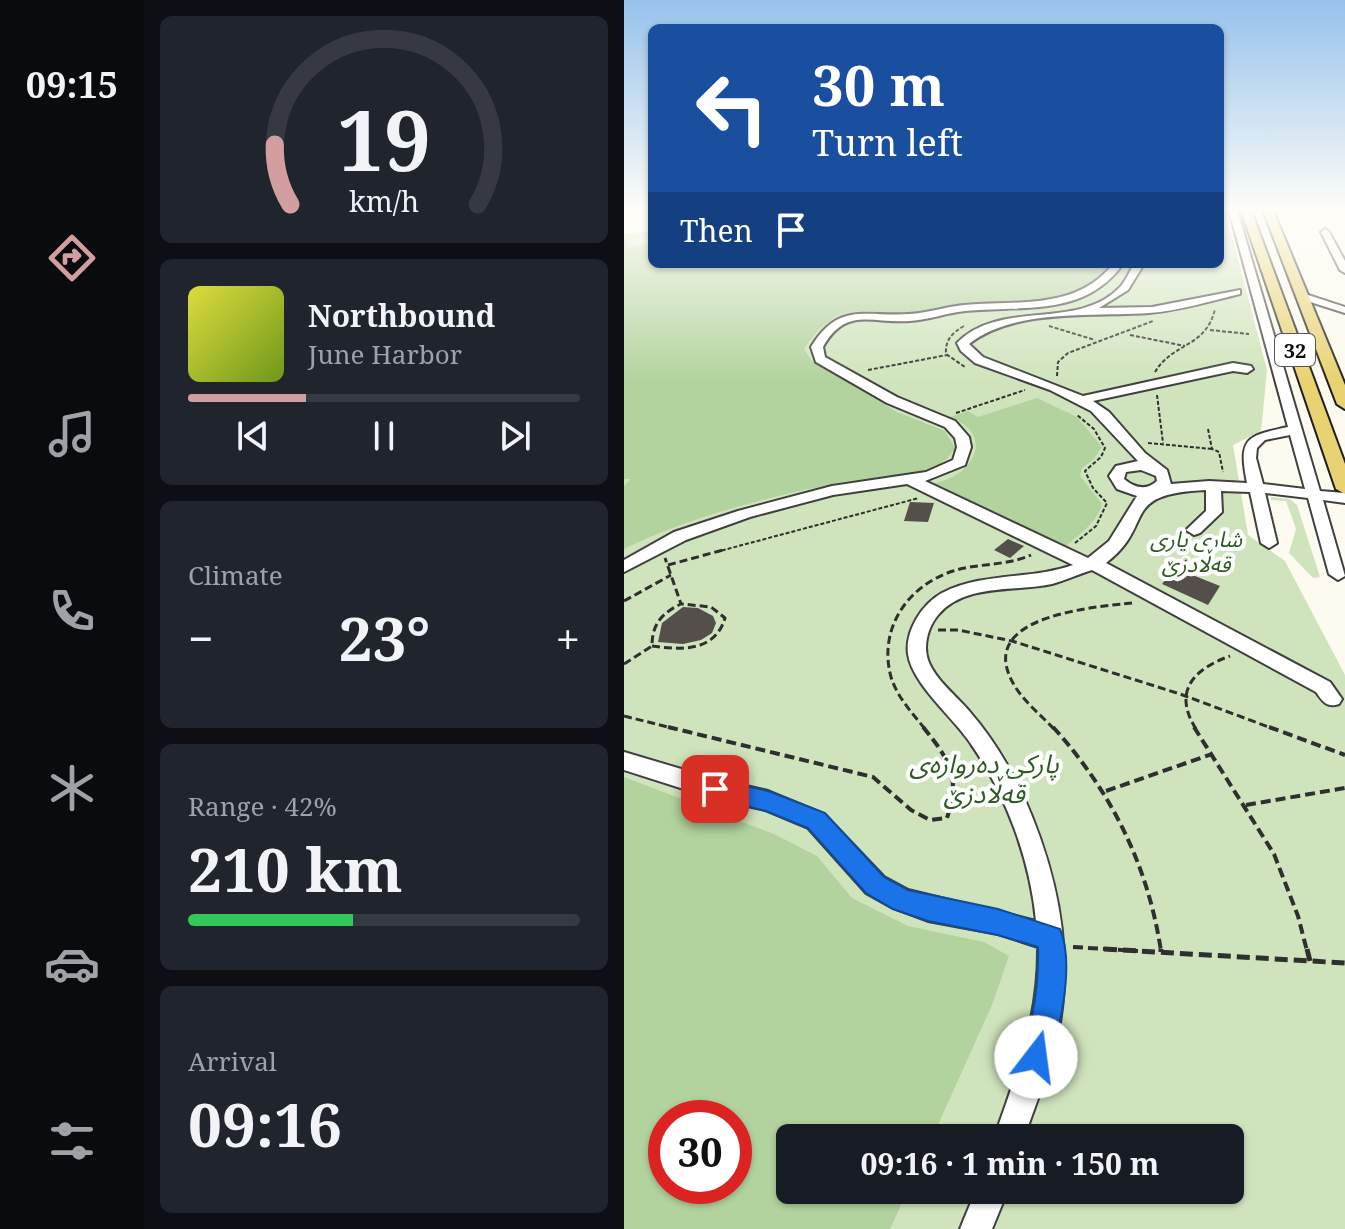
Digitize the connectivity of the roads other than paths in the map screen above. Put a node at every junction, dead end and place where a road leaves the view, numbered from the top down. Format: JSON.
{"nodes":[{"id":1,"x":1251,"y":267,"type":"edge"},
{"id":2,"x":1266,"y":267,"type":"edge"},
{"id":3,"x":1291,"y":267,"type":"edge"},
{"id":4,"x":1114,"y":268,"type":"edge"},
{"id":5,"x":1136,"y":268,"type":"edge"},
{"id":6,"x":1236,"y":292,"type":"dead end"},
{"id":7,"x":1302,"y":296,"type":"junction"},
{"id":8,"x":1345,"y":310,"type":"edge"},
{"id":9,"x":1081,"y":311,"type":"junction"},
{"id":10,"x":1247,"y":369,"type":"dead end"},
{"id":11,"x":1083,"y":400,"type":"junction"},
{"id":12,"x":1345,"y":404,"type":"edge"},
{"id":13,"x":1295,"y":430,"type":"junction"},
{"id":14,"x":1137,"y":446,"type":"junction"},
{"id":15,"x":1121,"y":469,"type":"junction"},
{"id":16,"x":1159,"y":471,"type":"junction"},
{"id":17,"x":910,"y":480,"type":"junction"},
{"id":18,"x":1188,"y":484,"type":"junction"},
{"id":19,"x":1219,"y":484,"type":"junction"},
{"id":20,"x":1345,"y":489,"type":"edge"},
{"id":21,"x":1158,"y":490,"type":"junction"},
{"id":22,"x":1256,"y":490,"type":"junction"},
{"id":23,"x":1313,"y":495,"type":"junction"},
{"id":24,"x":1133,"y":497,"type":"junction"},
{"id":25,"x":1345,"y":498,"type":"edge"},
{"id":26,"x":1194,"y":530,"type":"dead end"},
{"id":27,"x":1269,"y":543,"type":"dead end"},
{"id":28,"x":1090,"y":564,"type":"junction"},
{"id":29,"x":624,"y":567,"type":"edge"},
{"id":30,"x":1338,"y":574,"type":"dead end"},
{"id":31,"x":1332,"y":699,"type":"dead end"},
{"id":32,"x":624,"y":761,"type":"edge"},
{"id":33,"x":1062,"y":942,"type":"junction"},
{"id":34,"x":1014,"y":1124,"type":"edge"},
{"id":35,"x":986,"y":1204,"type":"edge"},
{"id":36,"x":976,"y":1229,"type":"edge"}],
"edges":[{"from":1,"to":13,"type":"street"},
{"from":2,"to":20,"type":"main road","number":"32"},
{"from":3,"to":7,"type":"main road","number":"32"},
{"from":4,"to":17,"type":"street"},
{"from":5,"to":9,"type":"street"},
{"from":6,"to":9,"type":"street"},
{"from":7,"to":8,"type":"street"},
{"from":7,"to":12,"type":"main road","number":"32"},
{"from":9,"to":11,"type":"street"},
{"from":10,"to":11,"type":"street"},
{"from":11,"to":14,"type":"street"},
{"from":13,"to":22,"type":"street"},
{"from":13,"to":23,"type":"street"},
{"from":14,"to":15,"type":"street"},
{"from":14,"to":16,"type":"street"},
{"from":15,"to":16,"type":"street"},
{"from":15,"to":24,"type":"street"},
{"from":16,"to":18,"type":"street"},
{"from":16,"to":21,"type":"street"},
{"from":17,"to":28,"type":"street"},
{"from":17,"to":29,"type":"street"},
{"from":18,"to":19,"type":"street"},
{"from":18,"to":21,"type":"street"},
{"from":19,"to":22,"type":"street"},
{"from":19,"to":26,"type":"street"},
{"from":21,"to":24,"type":"street"},
{"from":22,"to":23,"type":"street"},
{"from":22,"to":27,"type":"street"},
{"from":23,"to":25,"type":"street"},
{"from":23,"to":30,"type":"street"},
{"from":24,"to":28,"type":"street"},
{"from":28,"to":31,"type":"street"},
{"from":28,"to":33,"type":"street"},
{"from":32,"to":33,"type":"street"},
{"from":33,"to":34,"type":"street"},
{"from":35,"to":36,"type":"street"}]}
